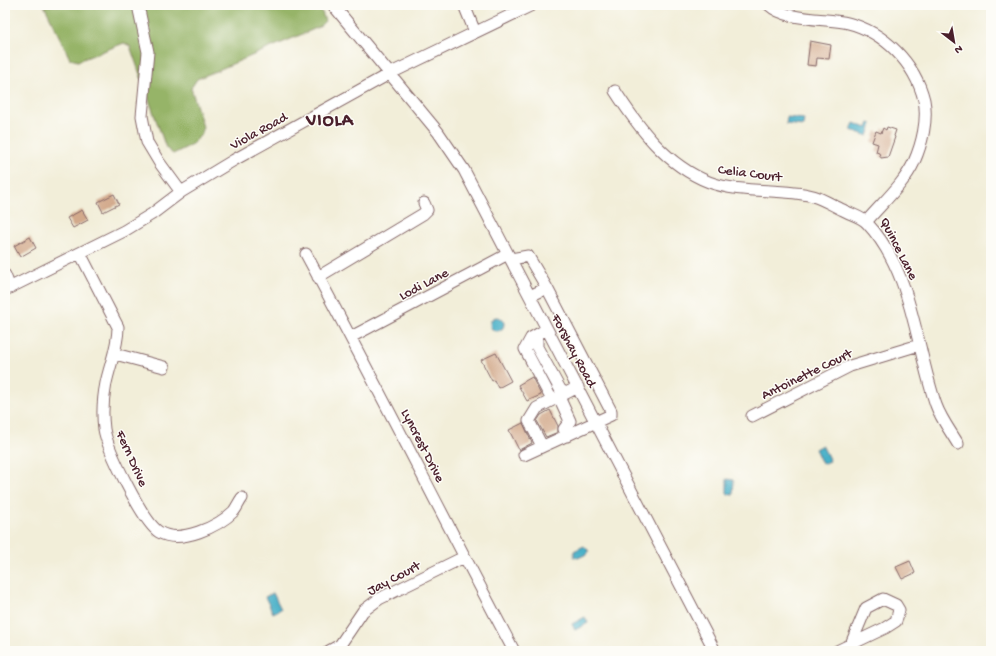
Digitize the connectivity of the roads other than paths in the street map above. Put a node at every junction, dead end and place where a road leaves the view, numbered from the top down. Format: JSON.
{"nodes":[{"id":1,"x":333,"y":5,"type":"edge"},
{"id":2,"x":464,"y":5,"type":"edge"},
{"id":3,"x":532,"y":5,"type":"edge"},
{"id":4,"x":769,"y":5,"type":"edge"},
{"id":5,"x":139,"y":10,"type":"dead end"},
{"id":6,"x":475,"y":32,"type":"junction"},
{"id":7,"x":389,"y":74,"type":"junction"},
{"id":8,"x":615,"y":91,"type":"dead end"},
{"id":9,"x":180,"y":192,"type":"junction"},
{"id":10,"x":424,"y":203,"type":"dead end"},
{"id":11,"x":866,"y":222,"type":"junction"},
{"id":12,"x":80,"y":253,"type":"junction"},
{"id":13,"x":306,"y":254,"type":"dead end"},
{"id":14,"x":510,"y":256,"type":"junction"},
{"id":15,"x":5,"y":275,"type":"edge"},
{"id":16,"x":318,"y":277,"type":"junction"},
{"id":17,"x":547,"y":288,"type":"junction"},
{"id":18,"x":8,"y":289,"type":"edge"},
{"id":19,"x":530,"y":296,"type":"junction"},
{"id":20,"x":547,"y":329,"type":"junction"},
{"id":21,"x":351,"y":337,"type":"junction"},
{"id":22,"x":919,"y":345,"type":"junction"},
{"id":23,"x":115,"y":354,"type":"junction"},
{"id":24,"x":164,"y":367,"type":"dead end"},
{"id":25,"x":578,"y":387,"type":"junction"},
{"id":26,"x":559,"y":397,"type":"junction"},
{"id":27,"x":752,"y":416,"type":"dead end"},
{"id":28,"x":596,"y":423,"type":"junction"},
{"id":29,"x":567,"y":436,"type":"junction"},
{"id":30,"x":958,"y":444,"type":"dead end"},
{"id":31,"x":542,"y":446,"type":"junction"},
{"id":32,"x":524,"y":455,"type":"dead end"},
{"id":33,"x":242,"y":498,"type":"dead end"},
{"id":34,"x":464,"y":557,"type":"junction"},
{"id":35,"x":851,"y":644,"type":"junction"},
{"id":36,"x":329,"y":651,"type":"edge"},
{"id":37,"x":514,"y":651,"type":"edge"},
{"id":38,"x":716,"y":651,"type":"edge"},
{"id":39,"x":837,"y":651,"type":"edge"}],
"edges":[{"from":1,"to":7,"type":"street","name":"Forshay Road"},
{"from":2,"to":6,"type":"street"},
{"from":3,"to":6,"type":"street","name":"Viola Road"},
{"from":4,"to":11,"type":"street","name":"Quince Lane"},
{"from":5,"to":9,"type":"street"},
{"from":6,"to":7,"type":"street","name":"Viola Road"},
{"from":7,"to":9,"type":"street","name":"Viola Road"},
{"from":7,"to":14,"type":"street","name":"Forshay Road"},
{"from":8,"to":11,"type":"street","name":"Celia Court"},
{"from":9,"to":12,"type":"street","name":"Viola Road"},
{"from":10,"to":16,"type":"street"},
{"from":11,"to":22,"type":"street","name":"Quince Lane"},
{"from":12,"to":18,"type":"street","name":"Viola Road"},
{"from":12,"to":23,"type":"street","name":"Fern Drive"},
{"from":13,"to":16,"type":"street","name":"Lyncrest Drive"},
{"from":14,"to":17,"type":"street"},
{"from":14,"to":19,"type":"street","name":"Forshay Road"},
{"from":14,"to":21,"type":"street","name":"Lodi Lane"},
{"from":15,"to":18,"type":"street"},
{"from":16,"to":21,"type":"street","name":"Lyncrest Drive"},
{"from":17,"to":19,"type":"street"},
{"from":17,"to":28,"type":"street"},
{"from":19,"to":20,"type":"street","name":"Forshay Road"},
{"from":20,"to":25,"type":"street","name":"Forshay Road"},
{"from":20,"to":26,"type":"street"},
{"from":21,"to":34,"type":"street","name":"Lyncrest Drive"},
{"from":22,"to":27,"type":"street","name":"Antoinette Court"},
{"from":22,"to":30,"type":"street","name":"Quince Lane"},
{"from":23,"to":24,"type":"street"},
{"from":23,"to":33,"type":"street","name":"Fern Drive"},
{"from":25,"to":26,"type":"street"},
{"from":25,"to":28,"type":"street","name":"Forshay Road"},
{"from":26,"to":29,"type":"street"},
{"from":26,"to":31,"type":"street"},
{"from":28,"to":29,"type":"street"},
{"from":28,"to":38,"type":"street","name":"Forshay Road"},
{"from":29,"to":31,"type":"street"},
{"from":31,"to":32,"type":"street"},
{"from":34,"to":36,"type":"street","name":"Jay Court"},
{"from":34,"to":37,"type":"street","name":"Lyncrest Drive"},
{"from":35,"to":35,"type":"street"},
{"from":35,"to":39,"type":"street"}]}
